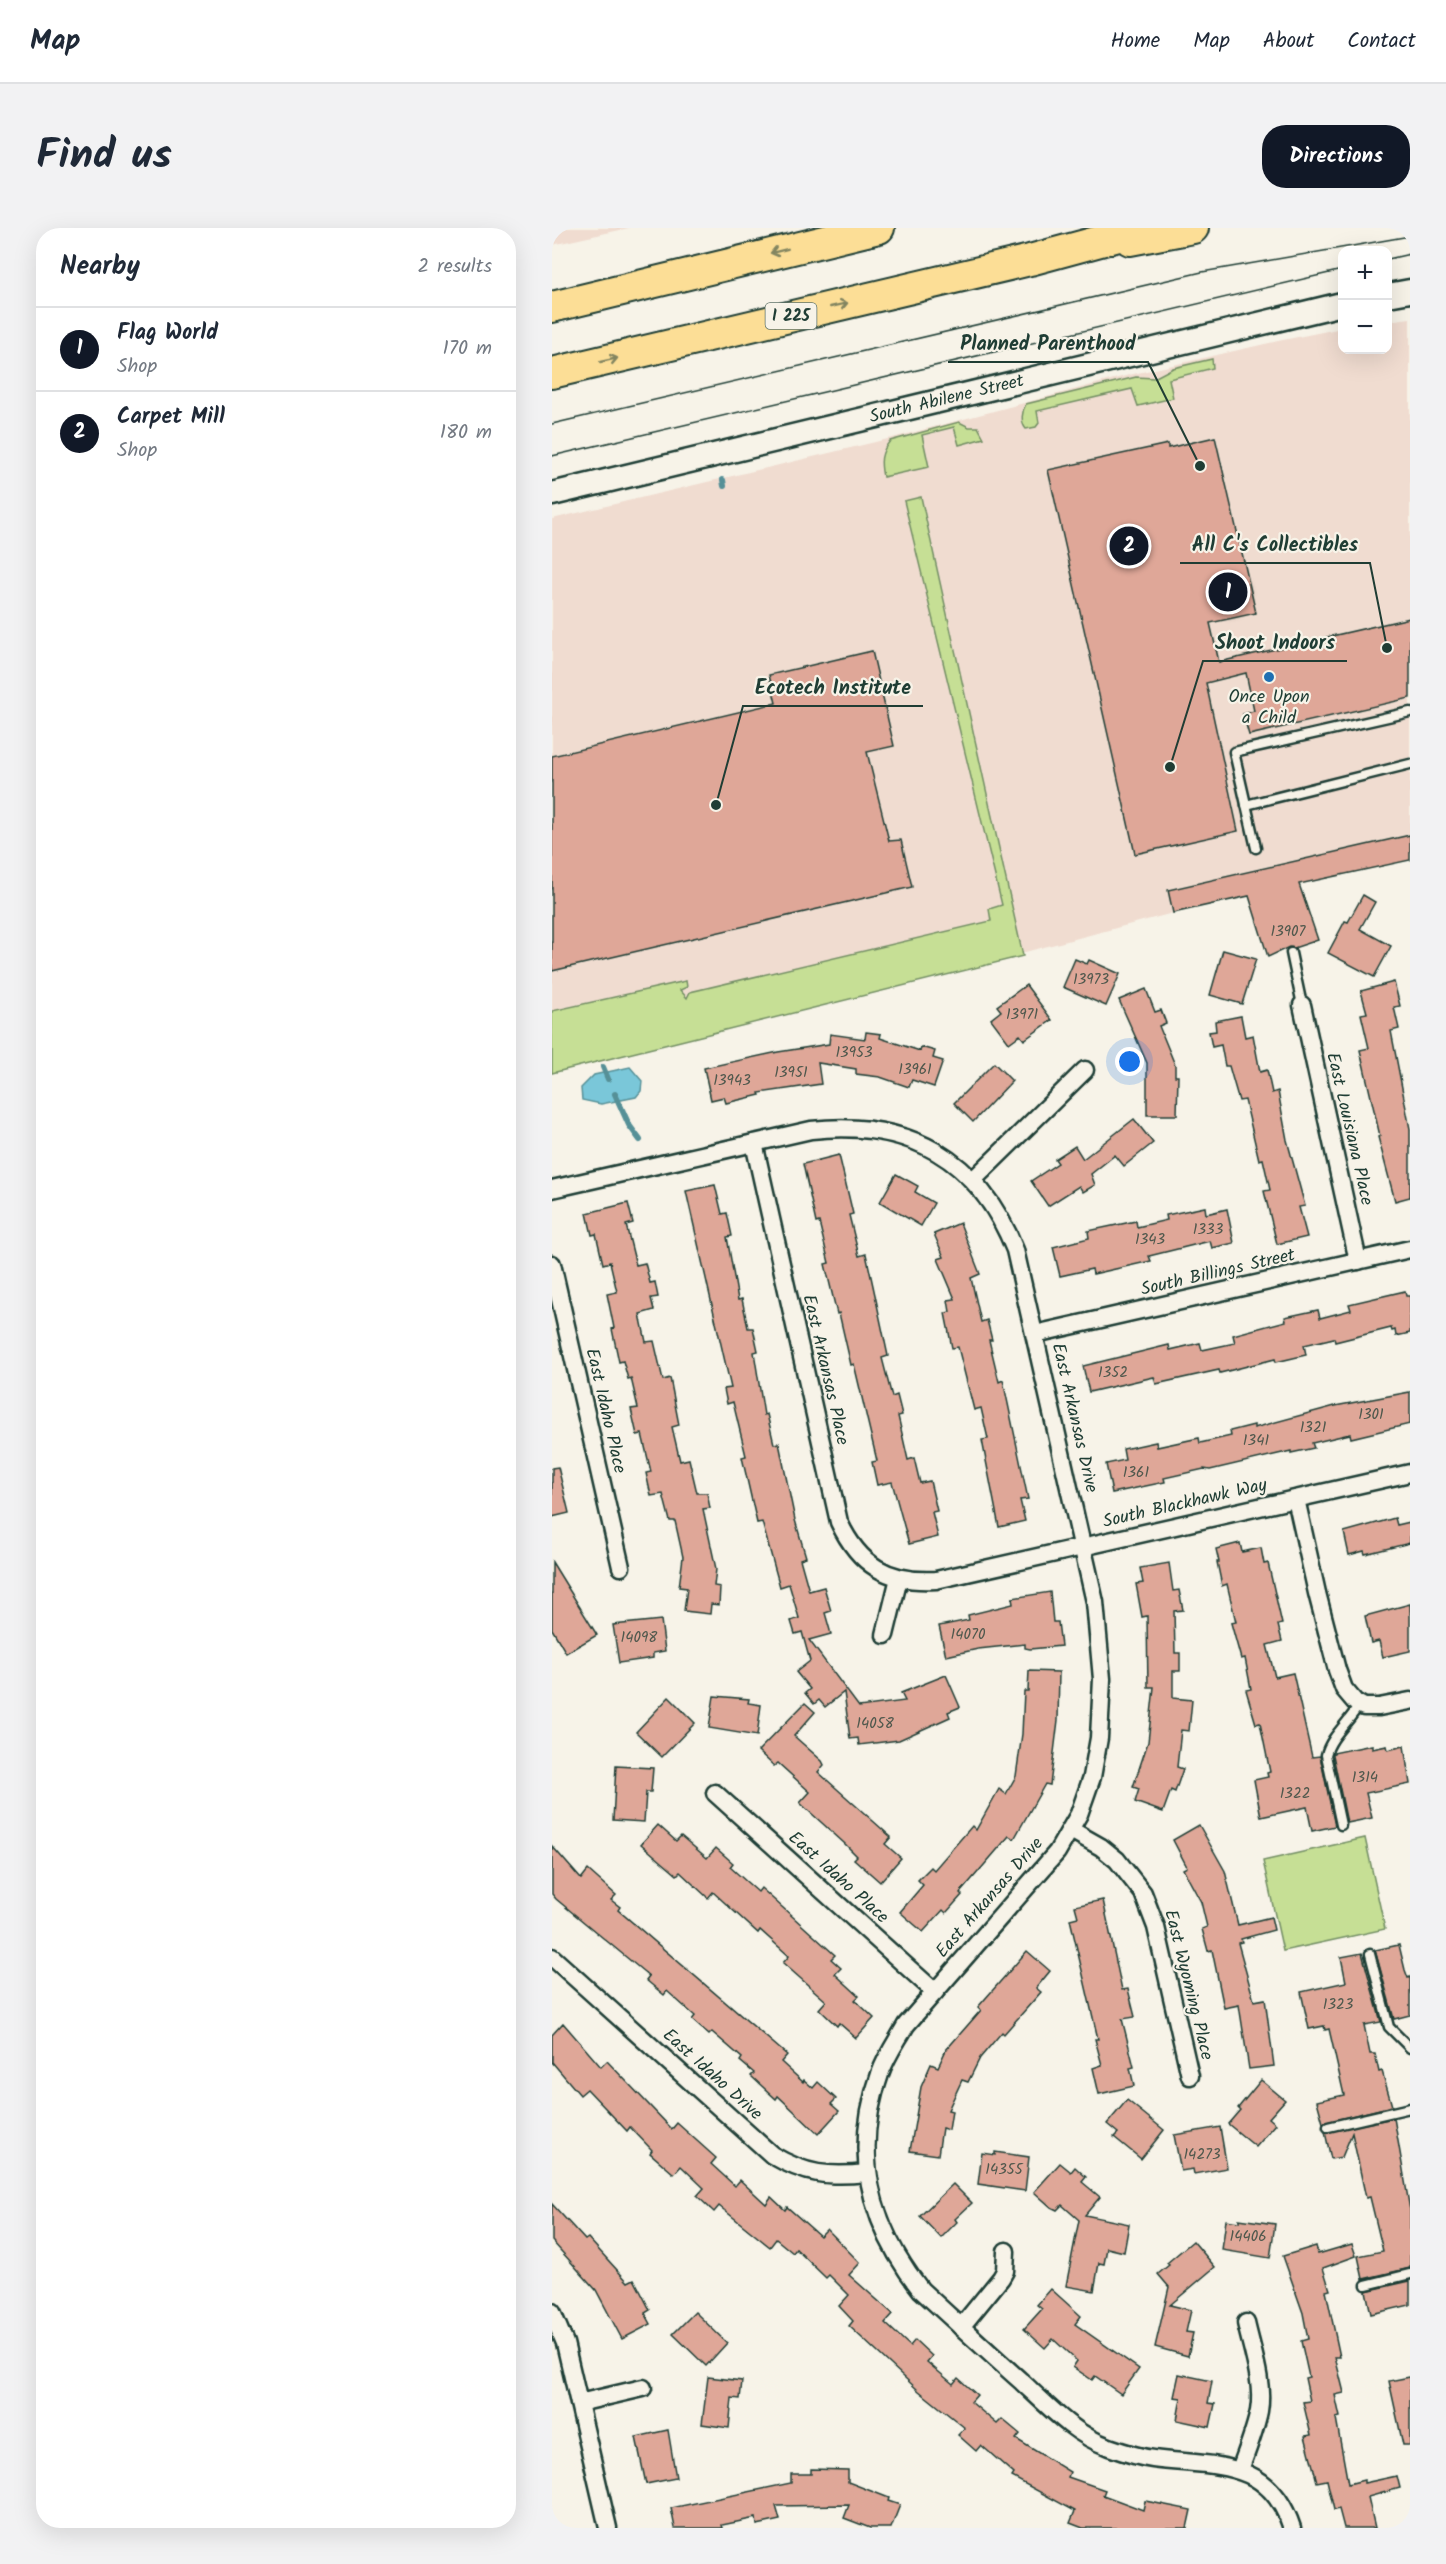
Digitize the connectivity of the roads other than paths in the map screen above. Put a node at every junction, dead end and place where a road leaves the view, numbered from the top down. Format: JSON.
{"nodes":[{"id":1,"x":865,"y":228,"type":"edge"},
{"id":2,"x":879,"y":228,"type":"edge"},
{"id":3,"x":1148,"y":228,"type":"edge"},
{"id":4,"x":1192,"y":228,"type":"edge"},
{"id":5,"x":836,"y":238,"type":"junction"},
{"id":6,"x":1030,"y":260,"type":"junction"},
{"id":7,"x":1410,"y":291,"type":"edge"},
{"id":8,"x":1392,"y":294,"type":"edge"},
{"id":9,"x":1338,"y":305,"type":"edge"},
{"id":10,"x":552,"y":307,"type":"edge"},
{"id":11,"x":552,"y":373,"type":"edge"},
{"id":12,"x":552,"y":494,"type":"edge"},
{"id":13,"x":1410,"y":712,"type":"edge"},
{"id":14,"x":1410,"y":764,"type":"edge"},
{"id":15,"x":1246,"y":805,"type":"junction"},
{"id":16,"x":1256,"y":848,"type":"dead end"},
{"id":17,"x":1291,"y":953,"type":"dead end"},
{"id":18,"x":1302,"y":1005,"type":"joint"},
{"id":19,"x":1085,"y":1070,"type":"dead end"},
{"id":20,"x":754,"y":1143,"type":"junction"},
{"id":21,"x":973,"y":1180,"type":"junction"},
{"id":22,"x":552,"y":1189,"type":"edge"},
{"id":23,"x":1410,"y":1249,"type":"edge"},
{"id":24,"x":1358,"y":1261,"type":"junction"},
{"id":25,"x":552,"y":1264,"type":"edge"},
{"id":26,"x":1035,"y":1334,"type":"junction"},
{"id":27,"x":1410,"y":1473,"type":"edge"},
{"id":28,"x":1296,"y":1499,"type":"junction"},
{"id":29,"x":1083,"y":1547,"type":"junction"},
{"id":30,"x":621,"y":1567,"type":"dead end"},
{"id":31,"x":899,"y":1578,"type":"junction"},
{"id":32,"x":885,"y":1635,"type":"dead end"},
{"id":33,"x":1410,"y":1701,"type":"edge"},
{"id":34,"x":1359,"y":1705,"type":"junction"},
{"id":35,"x":715,"y":1793,"type":"dead end"},
{"id":36,"x":1341,"y":1825,"type":"dead end"},
{"id":37,"x":1071,"y":1830,"type":"junction"},
{"id":38,"x":1370,"y":1954,"type":"dead end"},
{"id":39,"x":552,"y":1957,"type":"edge"},
{"id":40,"x":935,"y":1992,"type":"junction"},
{"id":41,"x":1410,"y":2048,"type":"edge"},
{"id":42,"x":1190,"y":2076,"type":"dead end"},
{"id":43,"x":1410,"y":2108,"type":"edge"},
{"id":44,"x":1328,"y":2127,"type":"dead end"},
{"id":45,"x":867,"y":2172,"type":"junction"},
{"id":46,"x":1006,"y":2251,"type":"dead end"},
{"id":47,"x":1410,"y":2274,"type":"edge"},
{"id":48,"x":1366,"y":2285,"type":"dead end"},
{"id":49,"x":552,"y":2312,"type":"edge"},
{"id":50,"x":1246,"y":2323,"type":"dead end"},
{"id":51,"x":961,"y":2327,"type":"junction"},
{"id":52,"x":643,"y":2388,"type":"dead end"},
{"id":53,"x":579,"y":2403,"type":"junction"},
{"id":54,"x":1240,"y":2469,"type":"junction"},
{"id":55,"x":608,"y":2528,"type":"edge"},
{"id":56,"x":1292,"y":2528,"type":"edge"}],
"edges":[{"from":1,"to":5,"type":"highway"},
{"from":2,"to":5,"type":"highway"},
{"from":3,"to":6,"type":"highway","number":"I 225"},
{"from":4,"to":6,"type":"highway"},
{"from":5,"to":10,"type":"highway","one_way":true},
{"from":11,"to":6,"type":"highway","number":"I 225","one_way":true},
{"from":7,"to":8,"type":"street"},
{"from":9,"to":12,"type":"street","name":"South Abilene Street"},
{"from":13,"to":15,"type":"lane"},
{"from":14,"to":15,"type":"lane"},
{"from":15,"to":16,"type":"lane"},
{"from":17,"to":18,"type":"lane"},
{"from":18,"to":24,"type":"street","name":"East Louisiana Place"},
{"from":19,"to":21,"type":"street"},
{"from":20,"to":21,"type":"street","name":"East Arkansas Drive"},
{"from":20,"to":22,"type":"street","name":"East Arkansas Drive"},
{"from":20,"to":31,"type":"street","name":"East Arkansas Place"},
{"from":21,"to":26,"type":"street","name":"East Arkansas Drive"},
{"from":23,"to":24,"type":"street","name":"South Billings Street"},
{"from":24,"to":26,"type":"street","name":"South Billings Street"},
{"from":25,"to":30,"type":"street","name":"East Idaho Place"},
{"from":26,"to":29,"type":"street","name":"East Arkansas Drive"},
{"from":27,"to":28,"type":"street","name":"South Blackhawk Way"},
{"from":28,"to":29,"type":"street","name":"South Blackhawk Way"},
{"from":28,"to":34,"type":"street","name":"South Blackhawk Way"},
{"from":29,"to":31,"type":"street","name":"East Arkansas Place"},
{"from":29,"to":37,"type":"street","name":"East Arkansas Drive"},
{"from":31,"to":32,"type":"street"},
{"from":33,"to":34,"type":"street"},
{"from":34,"to":36,"type":"lane"},
{"from":35,"to":40,"type":"street","name":"East Idaho Place"},
{"from":37,"to":40,"type":"street","name":"East Arkansas Drive"},
{"from":37,"to":42,"type":"street","name":"East Wyoming Place"},
{"from":38,"to":41,"type":"lane"},
{"from":39,"to":45,"type":"street","name":"East Idaho Drive"},
{"from":40,"to":45,"type":"street","name":"East Arkansas Drive"},
{"from":43,"to":44,"type":"lane"},
{"from":45,"to":51,"type":"street","name":"East Arkansas Drive"},
{"from":46,"to":51,"type":"street"},
{"from":47,"to":48,"type":"lane"},
{"from":49,"to":53,"type":"street"},
{"from":50,"to":54,"type":"street"},
{"from":51,"to":54,"type":"street","name":"East Arkansas Drive"},
{"from":52,"to":53,"type":"street"},
{"from":53,"to":55,"type":"street"},
{"from":54,"to":56,"type":"street","name":"East Arkansas Drive"}]}
